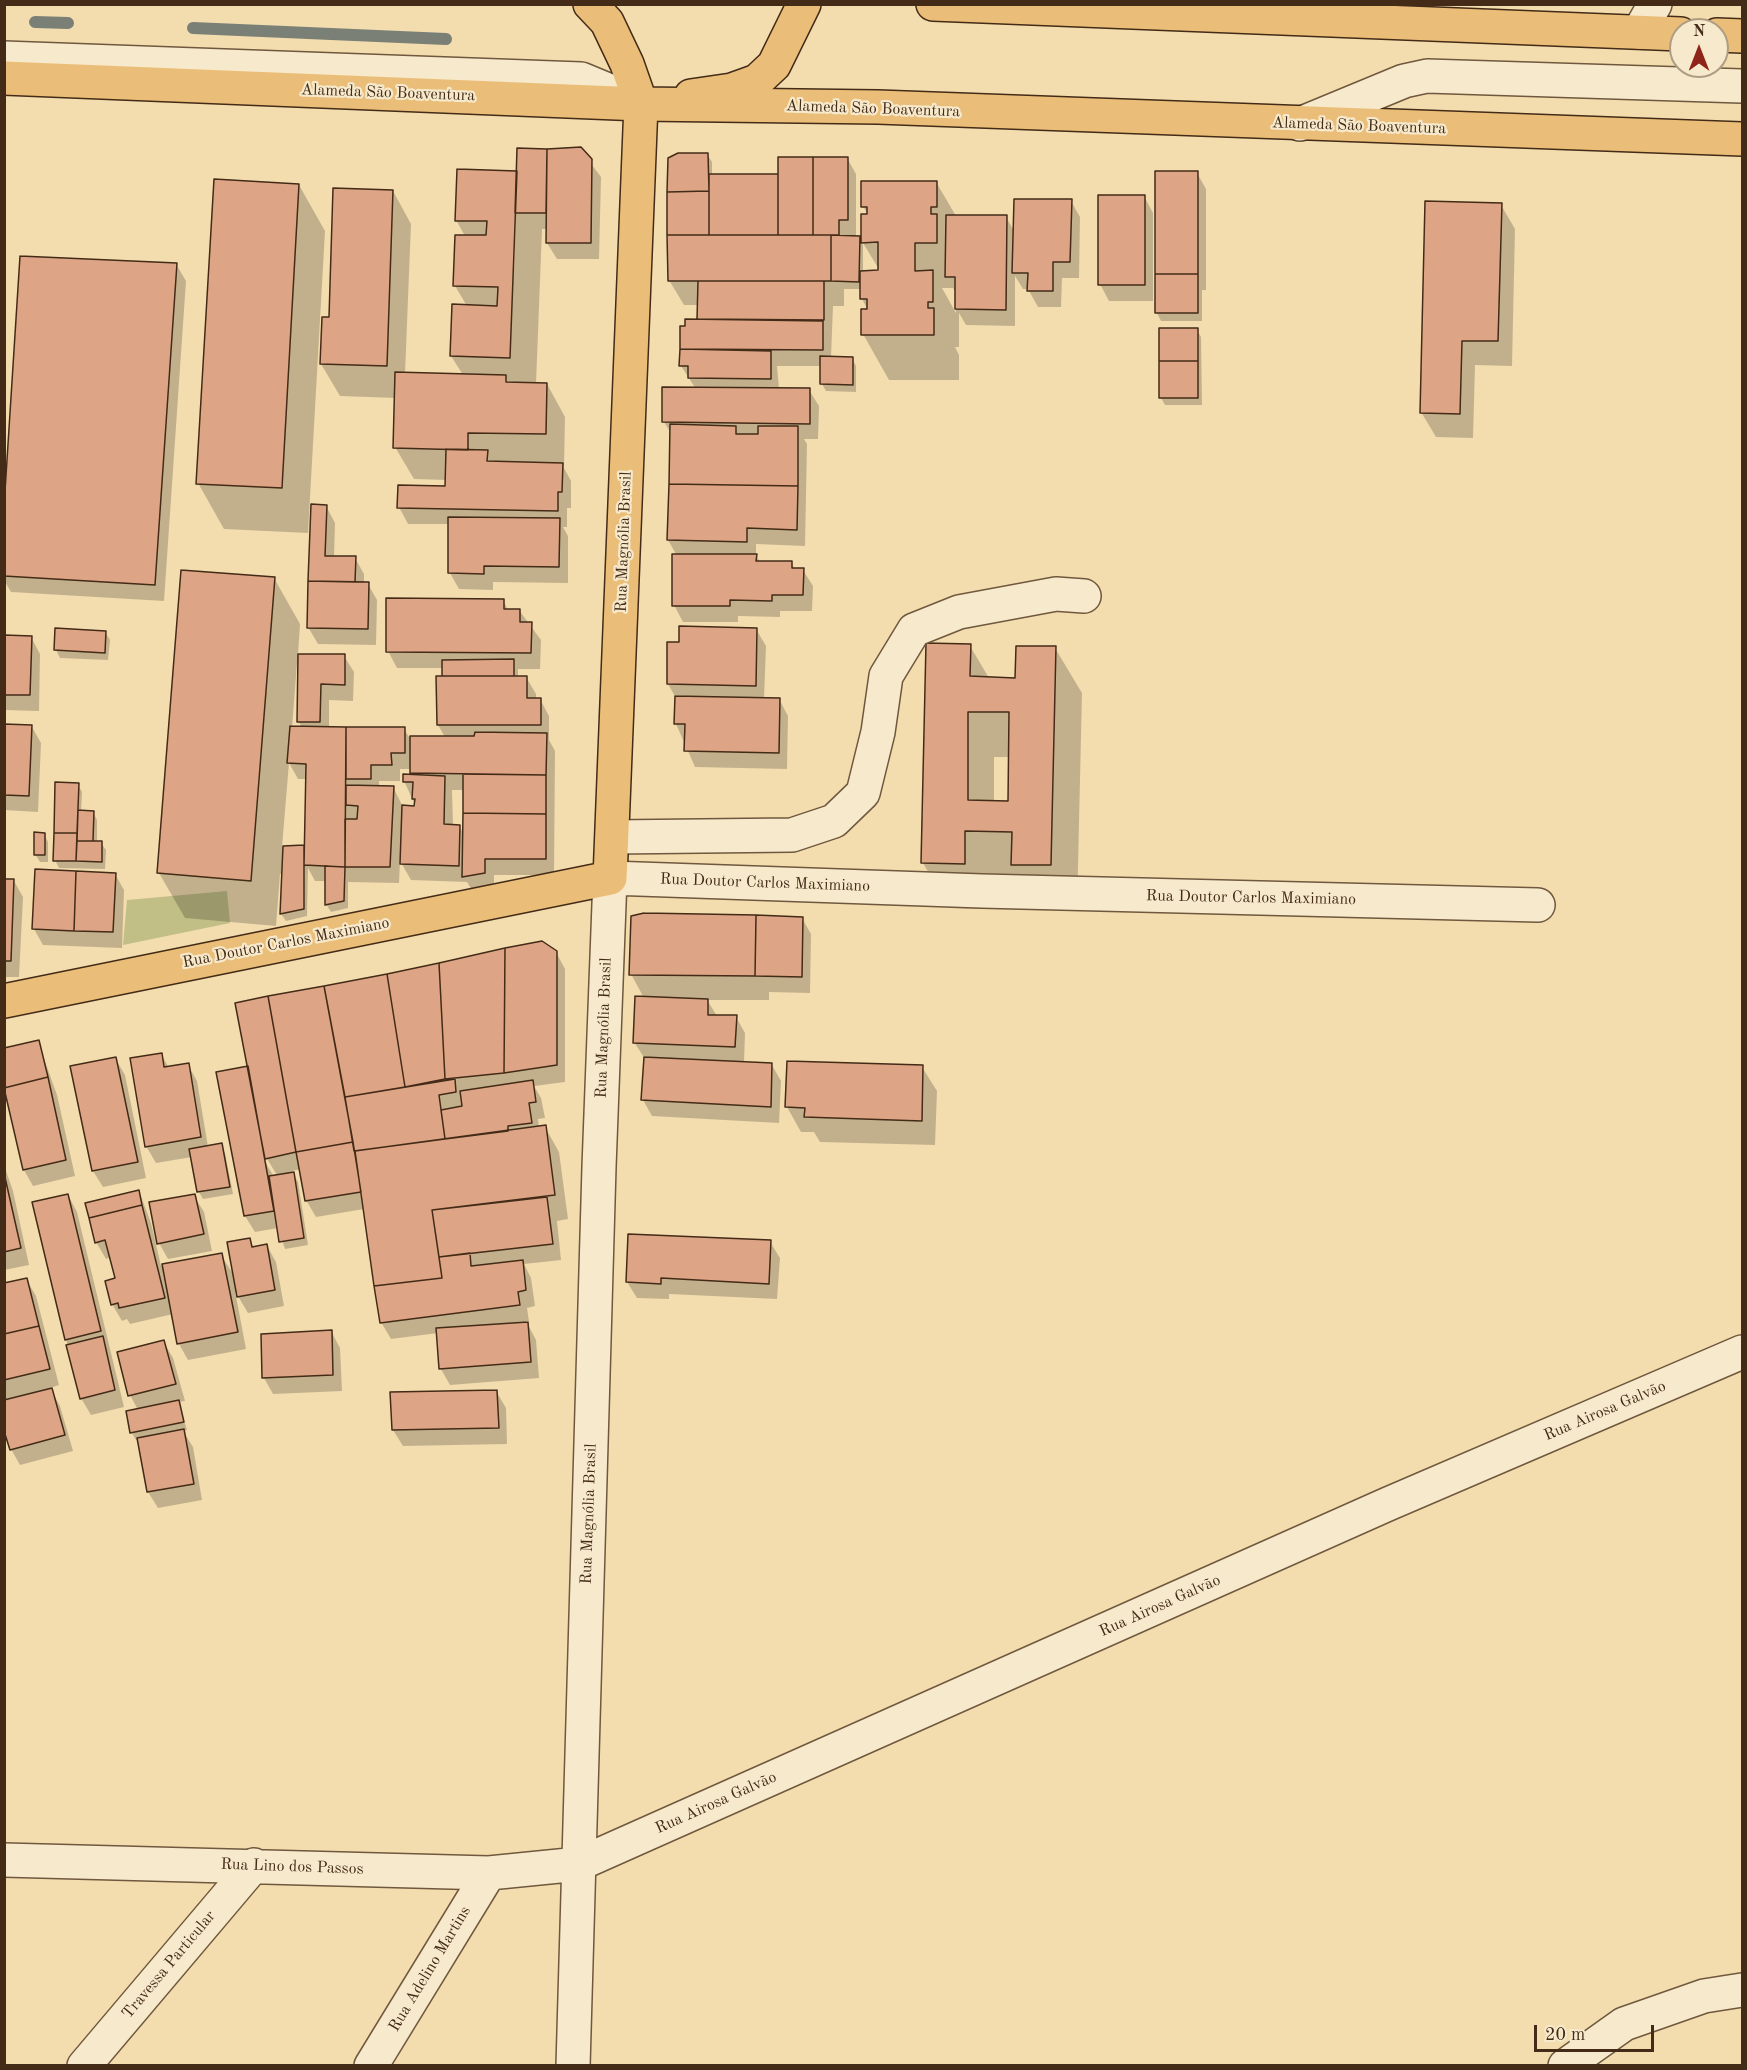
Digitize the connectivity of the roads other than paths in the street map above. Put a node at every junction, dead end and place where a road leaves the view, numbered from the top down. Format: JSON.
{"nodes":[{"id":1,"x":590,"y":4,"type":"edge"},
{"id":2,"x":804,"y":4,"type":"edge"},
{"id":3,"x":933,"y":4,"type":"edge"},
{"id":4,"x":1655,"y":4,"type":"edge"},
{"id":5,"x":1279,"y":11,"type":"edge"},
{"id":6,"x":1639,"y":33,"type":"junction"},
{"id":7,"x":1669,"y":34,"type":"edge"},
{"id":8,"x":4,"y":58,"type":"edge"},
{"id":9,"x":4,"y":78,"type":"edge"},
{"id":10,"x":1743,"y":86,"type":"edge"},
{"id":11,"x":641,"y":104,"type":"junction"},
{"id":12,"x":1300,"y":124,"type":"junction"},
{"id":13,"x":1743,"y":139,"type":"edge"},
{"id":14,"x":1084,"y":596,"type":"dead end"},
{"id":15,"x":613,"y":837,"type":"junction"},
{"id":16,"x":610,"y":878,"type":"junction"},
{"id":17,"x":1539,"y":905,"type":"dead end"},
{"id":18,"x":4,"y":1001,"type":"edge"},
{"id":19,"x":1743,"y":1352,"type":"edge"},
{"id":20,"x":4,"y":1860,"type":"edge"},
{"id":21,"x":579,"y":1864,"type":"junction"},
{"id":22,"x":254,"y":1865,"type":"junction"},
{"id":23,"x":489,"y":1874,"type":"junction"},
{"id":24,"x":1743,"y":1990,"type":"edge"},
{"id":25,"x":84,"y":2066,"type":"edge"},
{"id":26,"x":371,"y":2066,"type":"edge"},
{"id":27,"x":573,"y":2066,"type":"edge"},
{"id":28,"x":1565,"y":2066,"type":"edge"}],
"edges":[{"from":1,"to":11,"type":"main road","name":"Rua Magnólia Brasil"},
{"from":2,"to":11,"type":"main road"},
{"from":3,"to":5,"type":"main road"},
{"from":4,"to":6,"type":"street"},
{"from":5,"to":6,"type":"main road"},
{"from":6,"to":7,"type":"main road"},
{"from":8,"to":11,"type":"street"},
{"from":9,"to":11,"type":"main road","name":"Alameda São Boaventura"},
{"from":10,"to":12,"type":"street"},
{"from":11,"to":12,"type":"main road","name":"Alameda São Boaventura"},
{"from":11,"to":15,"type":"main road","name":"Rua Magnólia Brasil"},
{"from":12,"to":13,"type":"main road","name":"Alameda São Boaventura"},
{"from":14,"to":15,"type":"street"},
{"from":15,"to":16,"type":"main road","name":"Rua Magnólia Brasil"},
{"from":16,"to":17,"type":"street","name":"Rua Doutor Carlos Maximiano"},
{"from":16,"to":18,"type":"main road","name":"Rua Doutor Carlos Maximiano"},
{"from":16,"to":21,"type":"street","name":"Rua Magnólia Brasil"},
{"from":19,"to":21,"type":"street","name":"Rua Airosa Galvão"},
{"from":20,"to":22,"type":"street","name":"Rua Lino dos Passos"},
{"from":21,"to":23,"type":"street","name":"Rua Lino dos Passos"},
{"from":21,"to":27,"type":"street","name":"Rua Magnólia Brasil"},
{"from":22,"to":23,"type":"street","name":"Rua Lino dos Passos"},
{"from":22,"to":25,"type":"street","name":"Travessa Particular"},
{"from":23,"to":26,"type":"street","name":"Rua Adelino Martins"},
{"from":24,"to":28,"type":"street"}]}
